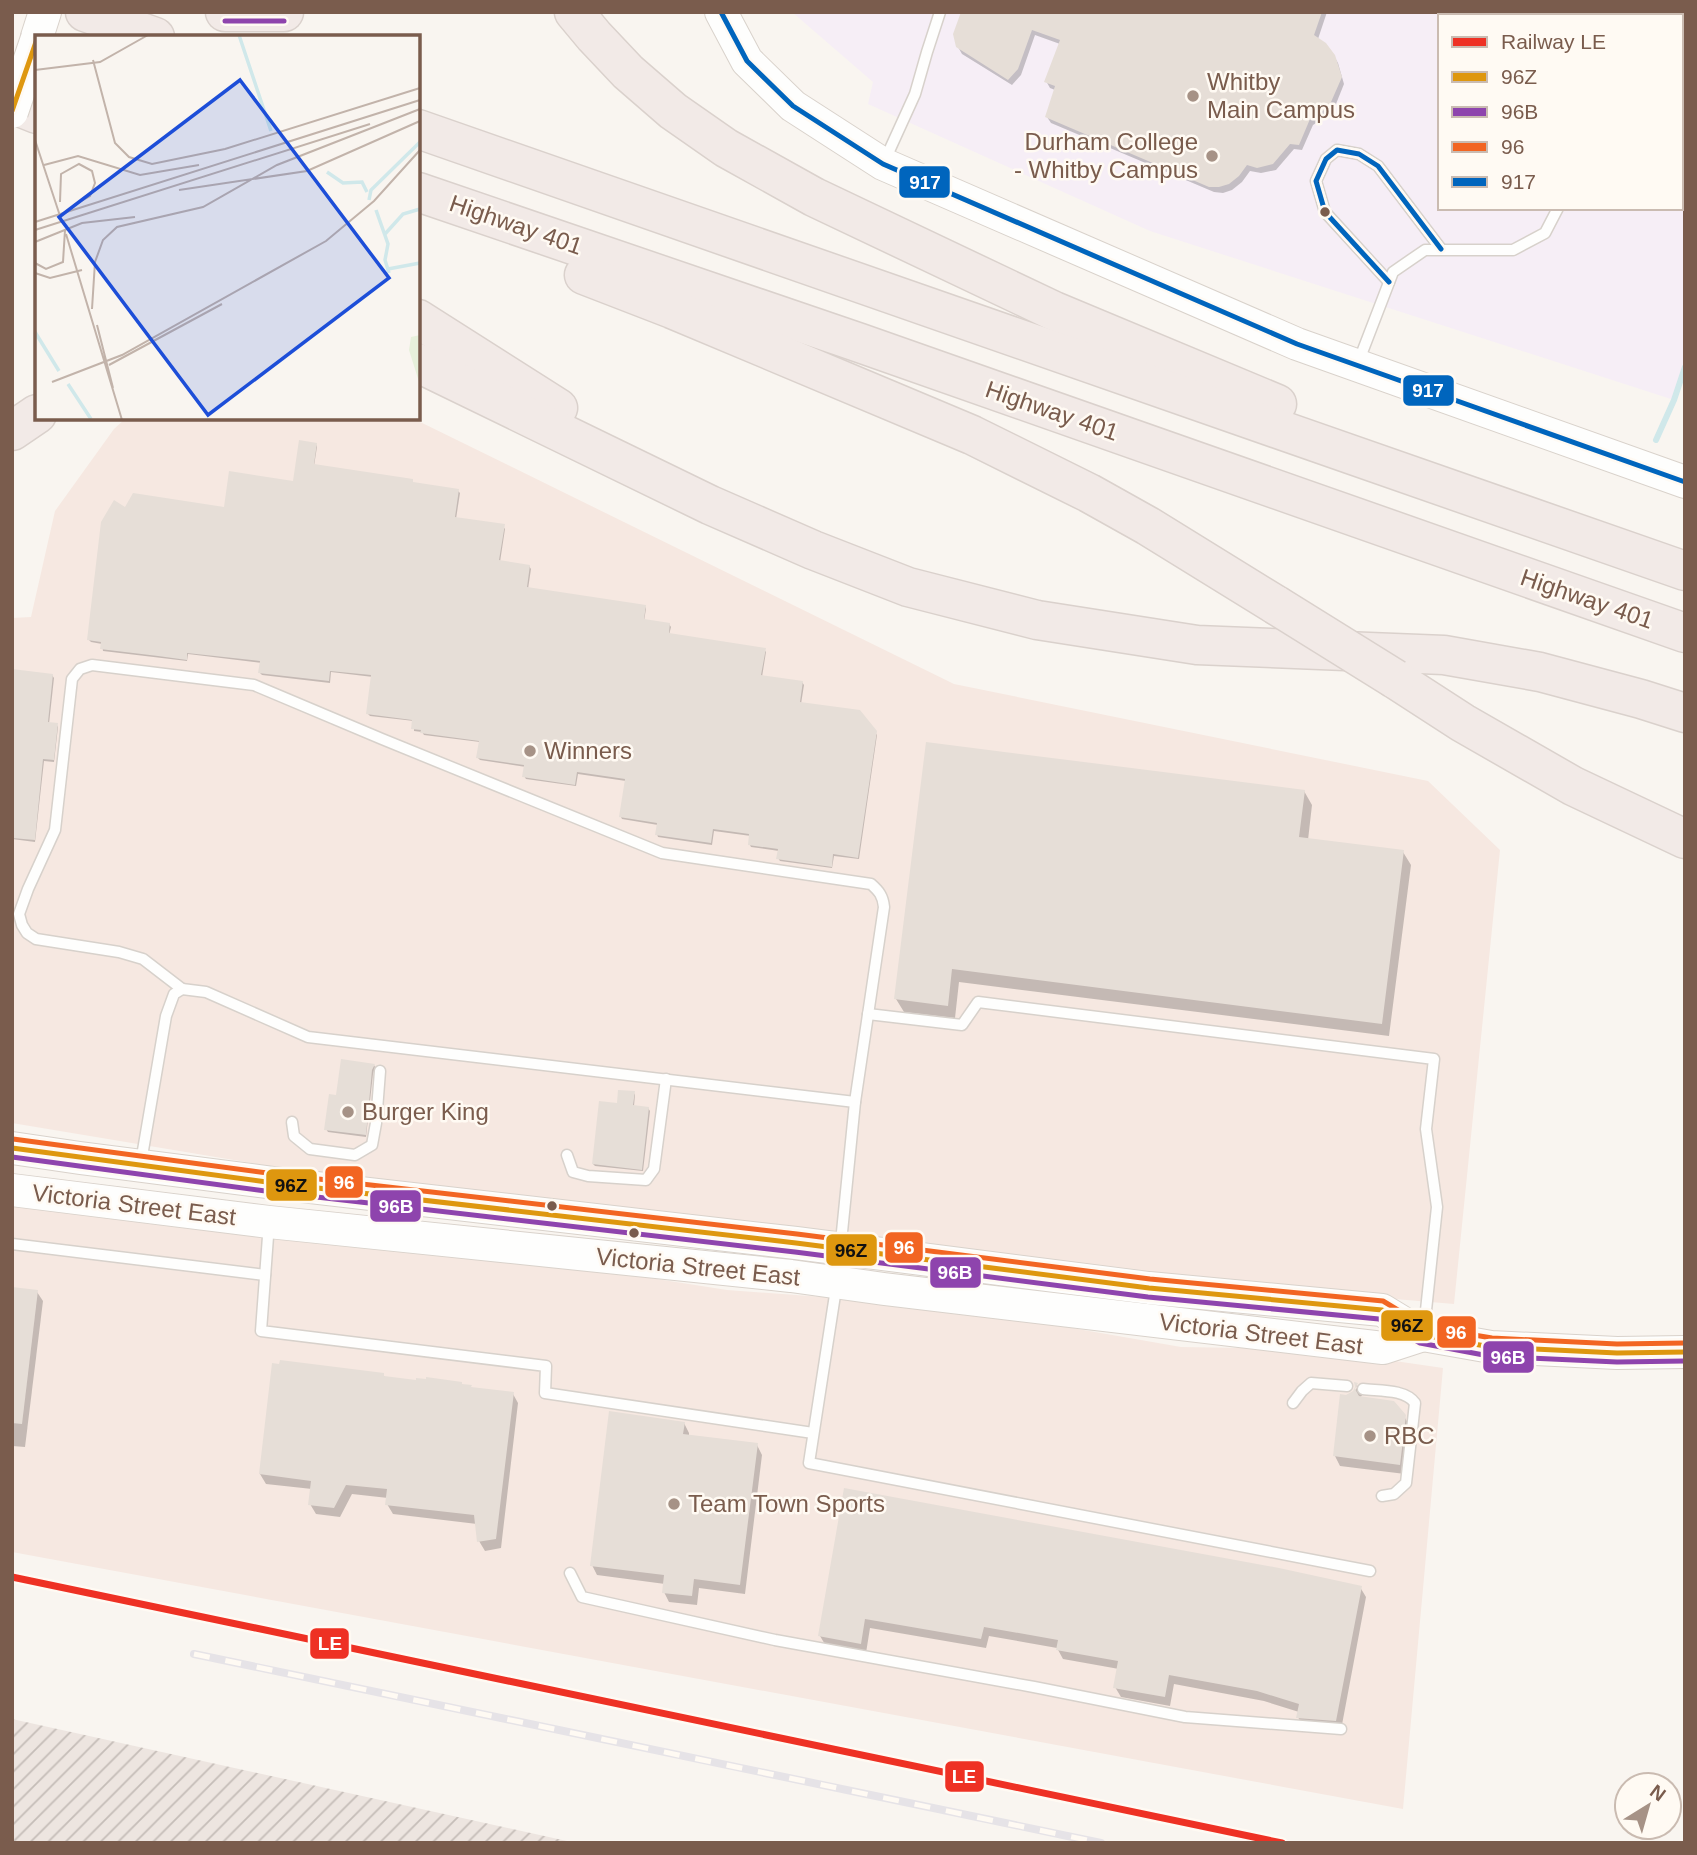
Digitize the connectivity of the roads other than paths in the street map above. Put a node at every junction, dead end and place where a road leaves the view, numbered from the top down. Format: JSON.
{"nodes":[{"id":1,"x":45,"y":12,"type":"edge"},
{"id":2,"x":85,"y":12,"type":"edge"},
{"id":3,"x":225,"y":12,"type":"edge"},
{"id":4,"x":284,"y":12,"type":"edge"},
{"id":5,"x":575,"y":12,"type":"edge"},
{"id":6,"x":721,"y":12,"type":"edge"},
{"id":7,"x":940,"y":12,"type":"edge"},
{"id":8,"x":38,"y":35,"type":"edge"},
{"id":9,"x":149,"y":35,"type":"edge"},
{"id":10,"x":35,"y":43,"type":"edge"},
{"id":11,"x":12,"y":47,"type":"edge"},
{"id":12,"x":35,"y":55,"type":"edge"},
{"id":13,"x":12,"y":104,"type":"edge"},
{"id":14,"x":12,"y":112,"type":"edge"},
{"id":15,"x":35,"y":113,"type":"edge"},
{"id":16,"x":420,"y":130,"type":"edge"},
{"id":17,"x":883,"y":164,"type":"junction"},
{"id":18,"x":420,"y":193,"type":"edge"},
{"id":19,"x":1557,"y":210,"type":"edge"},
{"id":20,"x":420,"y":213,"type":"edge"},
{"id":21,"x":1441,"y":249,"type":"junction"},
{"id":22,"x":1389,"y":282,"type":"junction"},
{"id":23,"x":420,"y":320,"type":"edge"},
{"id":24,"x":420,"y":364,"type":"edge"},
{"id":25,"x":1357,"y":366,"type":"junction"},
{"id":26,"x":35,"y":415,"type":"edge"},
{"id":27,"x":12,"y":431,"type":"edge"},
{"id":28,"x":1685,"y":482,"type":"edge"},
{"id":29,"x":710,"y":505,"type":"junction"},
{"id":30,"x":1685,"y":569,"type":"edge"},
{"id":31,"x":1685,"y":633,"type":"edge"},
{"id":32,"x":1685,"y":713,"type":"edge"},
{"id":33,"x":1685,"y":839,"type":"edge"},
{"id":34,"x":182,"y":989,"type":"junction"},
{"id":35,"x":868,"y":1014,"type":"junction"},
{"id":36,"x":380,"y":1071,"type":"dead end"},
{"id":37,"x":666,"y":1079,"type":"junction"},
{"id":38,"x":855,"y":1101,"type":"junction"},
{"id":39,"x":292,"y":1122,"type":"dead end"},
{"id":40,"x":12,"y":1148,"type":"edge"},
{"id":41,"x":567,"y":1155,"type":"dead end"},
{"id":42,"x":141,"y":1165,"type":"junction"},
{"id":43,"x":12,"y":1170,"type":"edge"},
{"id":44,"x":12,"y":1190,"type":"edge"},
{"id":45,"x":269,"y":1222,"type":"junction"},
{"id":46,"x":12,"y":1244,"type":"edge"},
{"id":47,"x":840,"y":1250,"type":"junction"},
{"id":48,"x":265,"y":1275,"type":"junction"},
{"id":49,"x":836,"y":1282,"type":"junction"},
{"id":50,"x":1423,"y":1335,"type":"junction"},
{"id":51,"x":1685,"y":1352,"type":"edge"},
{"id":52,"x":1347,"y":1386,"type":"dead end"},
{"id":53,"x":1363,"y":1389,"type":"dead end"},
{"id":54,"x":1293,"y":1403,"type":"dead end"},
{"id":55,"x":813,"y":1433,"type":"junction"},
{"id":56,"x":1382,"y":1496,"type":"dead end"},
{"id":57,"x":1370,"y":1571,"type":"dead end"},
{"id":58,"x":570,"y":1573,"type":"dead end"},
{"id":59,"x":1341,"y":1729,"type":"dead end"}],
"edges":[{"from":1,"to":8,"type":"main road"},
{"from":2,"to":9,"type":"highway"},
{"from":3,"to":4,"type":"highway"},
{"from":5,"to":30,"type":"highway"},
{"from":6,"to":17,"type":"main road"},
{"from":7,"to":17,"type":"lane"},
{"from":10,"to":14,"type":"main road","bridge":true},
{"from":11,"to":12,"type":"highway"},
{"from":13,"to":15,"type":"highway"},
{"from":16,"to":30,"type":"highway"},
{"from":17,"to":25,"type":"main road"},
{"from":18,"to":31,"type":"highway","name":"Highway 401"},
{"from":19,"to":21,"type":"lane"},
{"from":20,"to":33,"type":"highway","bridge":true},
{"from":21,"to":22,"type":"lane"},
{"from":21,"to":22,"type":"lane"},
{"from":22,"to":25,"type":"lane"},
{"from":23,"to":29,"type":"highway"},
{"from":24,"to":29,"type":"highway"},
{"from":25,"to":28,"type":"main road"},
{"from":26,"to":27,"type":"highway"},
{"from":29,"to":32,"type":"highway"},
{"from":34,"to":35,"type":"lane"},
{"from":34,"to":37,"type":"lane"},
{"from":34,"to":42,"type":"lane"},
{"from":35,"to":38,"type":"lane"},
{"from":35,"to":50,"type":"lane"},
{"from":36,"to":39,"type":"lane"},
{"from":37,"to":38,"type":"lane"},
{"from":37,"to":41,"type":"lane"},
{"from":38,"to":47,"type":"lane"},
{"from":40,"to":42,"type":"main road","name":"Victoria Street East"},
{"from":42,"to":43,"type":"main road"},
{"from":42,"to":47,"type":"main road","name":"Victoria Street East"},
{"from":44,"to":45,"type":"main road","name":"Victoria Street East"},
{"from":45,"to":48,"type":"lane"},
{"from":45,"to":49,"type":"main road","name":"Victoria Street East"},
{"from":46,"to":48,"type":"lane"},
{"from":47,"to":49,"type":"lane"},
{"from":47,"to":50,"type":"main road","name":"Victoria Street East"},
{"from":48,"to":55,"type":"lane"},
{"from":49,"to":50,"type":"main road","name":"Victoria Street East"},
{"from":49,"to":55,"type":"lane"},
{"from":50,"to":51,"type":"main road","name":"Victoria Street East"},
{"from":52,"to":54,"type":"lane"},
{"from":53,"to":56,"type":"lane"},
{"from":55,"to":57,"type":"lane"},
{"from":58,"to":59,"type":"lane"}]}
